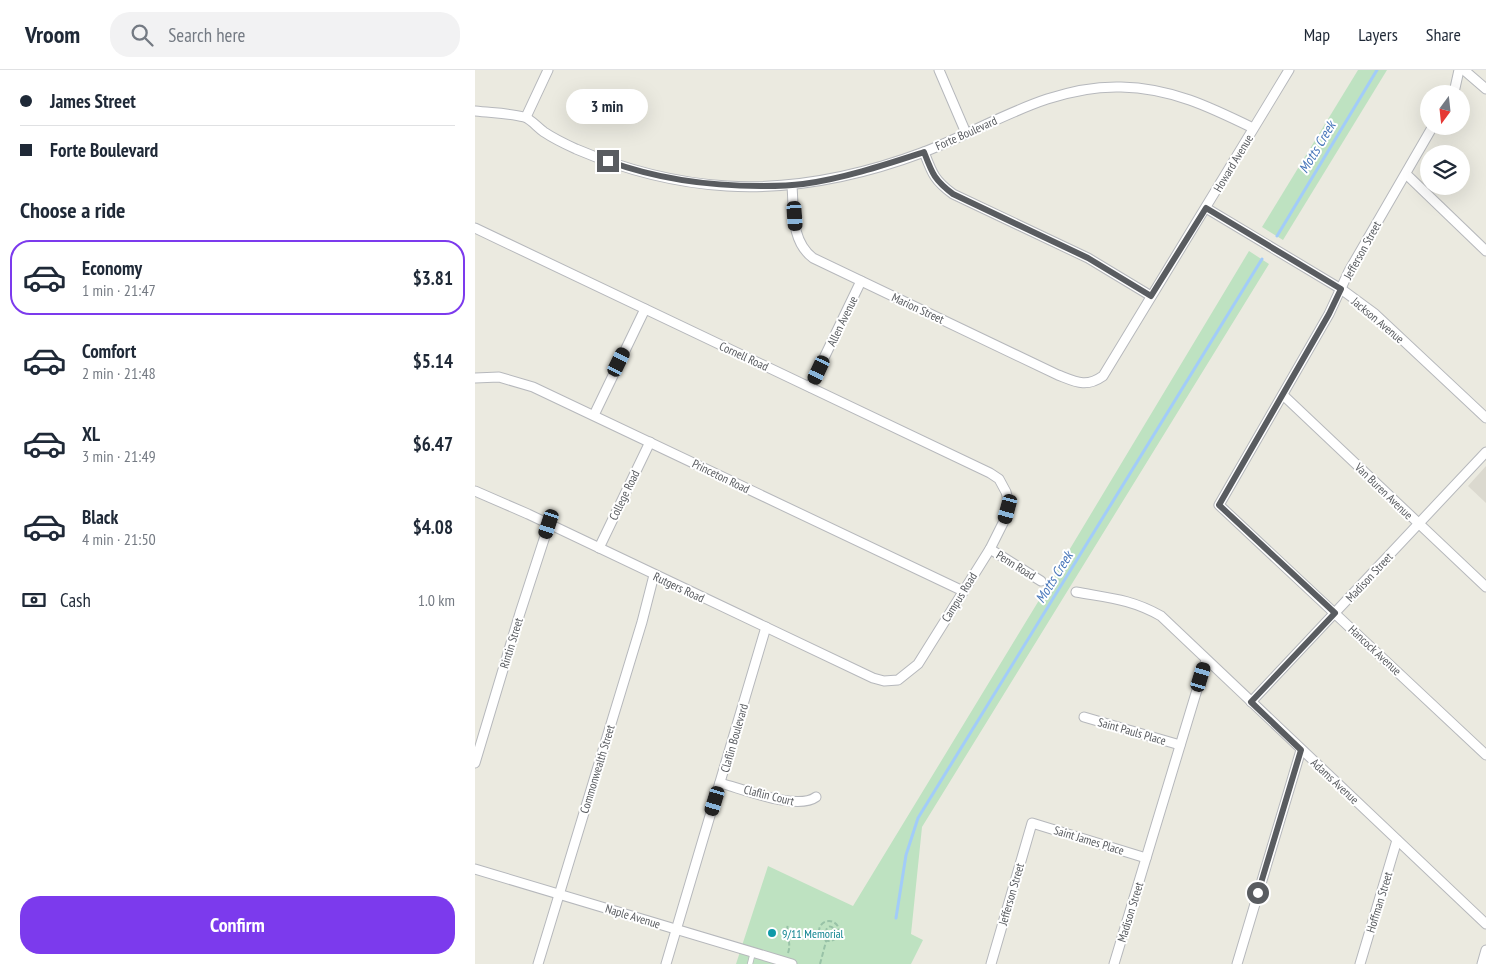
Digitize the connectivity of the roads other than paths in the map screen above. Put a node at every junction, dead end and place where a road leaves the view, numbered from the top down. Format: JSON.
{"nodes":[{"id":1,"x":547,"y":70,"type":"edge"},
{"id":2,"x":939,"y":70,"type":"edge"},
{"id":3,"x":1289,"y":70,"type":"edge"},
{"id":4,"x":1459,"y":70,"type":"edge"},
{"id":5,"x":1463,"y":70,"type":"edge"},
{"id":6,"x":1456,"y":85,"type":"edge"},
{"id":7,"x":1486,"y":89,"type":"edge"},
{"id":8,"x":475,"y":111,"type":"edge"},
{"id":9,"x":526,"y":117,"type":"junction"},
{"id":10,"x":1253,"y":128,"type":"junction"},
{"id":11,"x":966,"y":133,"type":"junction"},
{"id":12,"x":1428,"y":135,"type":"edge"},
{"id":13,"x":924,"y":152,"type":"junction"},
{"id":14,"x":1405,"y":174,"type":"junction"},
{"id":15,"x":792,"y":186,"type":"junction"},
{"id":16,"x":1206,"y":208,"type":"junction"},
{"id":17,"x":475,"y":228,"type":"edge"},
{"id":18,"x":1486,"y":251,"type":"edge"},
{"id":19,"x":861,"y":281,"type":"junction"},
{"id":20,"x":1341,"y":289,"type":"junction"},
{"id":21,"x":1151,"y":296,"type":"junction"},
{"id":22,"x":645,"y":309,"type":"junction"},
{"id":23,"x":475,"y":378,"type":"edge"},
{"id":24,"x":1095,"y":382,"type":"joint"},
{"id":25,"x":810,"y":387,"type":"junction"},
{"id":26,"x":1283,"y":395,"type":"junction"},
{"id":27,"x":594,"y":415,"type":"junction"},
{"id":28,"x":1486,"y":418,"type":"edge"},
{"id":29,"x":650,"y":442,"type":"junction"},
{"id":30,"x":1486,"y":452,"type":"edge"},
{"id":31,"x":475,"y":491,"type":"edge"},
{"id":32,"x":1006,"y":492,"type":"joint"},
{"id":33,"x":1219,"y":505,"type":"joint"},
{"id":34,"x":549,"y":524,"type":"junction"},
{"id":35,"x":1419,"y":524,"type":"junction"},
{"id":36,"x":599,"y":548,"type":"junction"},
{"id":37,"x":990,"y":549,"type":"junction"},
{"id":38,"x":655,"y":575,"type":"junction"},
{"id":39,"x":1041,"y":581,"type":"dead end"},
{"id":40,"x":1486,"y":587,"type":"edge"},
{"id":41,"x":963,"y":591,"type":"junction"},
{"id":42,"x":1077,"y":592,"type":"dead end"},
{"id":43,"x":1335,"y":613,"type":"junction"},
{"id":44,"x":766,"y":627,"type":"junction"},
{"id":45,"x":1206,"y":660,"type":"junction"},
{"id":46,"x":884,"y":681,"type":"joint"},
{"id":47,"x":1251,"y":702,"type":"junction"},
{"id":48,"x":1084,"y":717,"type":"dead end"},
{"id":49,"x":1180,"y":745,"type":"junction"},
{"id":50,"x":1301,"y":750,"type":"junction"},
{"id":51,"x":1486,"y":755,"type":"edge"},
{"id":52,"x":475,"y":763,"type":"edge"},
{"id":53,"x":720,"y":783,"type":"junction"},
{"id":54,"x":816,"y":797,"type":"dead end"},
{"id":55,"x":1032,"y":823,"type":"joint"},
{"id":56,"x":1397,"y":840,"type":"junction"},
{"id":57,"x":1146,"y":858,"type":"junction"},
{"id":58,"x":475,"y":869,"type":"edge"},
{"id":59,"x":559,"y":894,"type":"junction"},
{"id":60,"x":1486,"y":924,"type":"edge"},
{"id":61,"x":676,"y":929,"type":"junction"},
{"id":62,"x":1486,"y":950,"type":"edge"},
{"id":63,"x":753,"y":952,"type":"junction"},
{"id":64,"x":788,"y":963,"type":"edge"},
{"id":65,"x":538,"y":964,"type":"edge"},
{"id":66,"x":666,"y":964,"type":"edge"},
{"id":67,"x":750,"y":964,"type":"edge"},
{"id":68,"x":991,"y":964,"type":"edge"},
{"id":69,"x":1114,"y":964,"type":"edge"},
{"id":70,"x":1237,"y":964,"type":"edge"},
{"id":71,"x":1360,"y":964,"type":"edge"},
{"id":72,"x":1482,"y":964,"type":"edge"}],
"edges":[{"from":1,"to":9,"type":"street"},
{"from":2,"to":11,"type":"street"},
{"from":3,"to":10,"type":"street","name":"Howard Avenue"},
{"from":4,"to":6,"type":"street"},
{"from":5,"to":7,"type":"street"},
{"from":8,"to":9,"type":"street"},
{"from":9,"to":15,"type":"street","name":"Forte Boulevard"},
{"from":10,"to":11,"type":"street","name":"Forte Boulevard"},
{"from":10,"to":16,"type":"street","name":"Howard Avenue"},
{"from":11,"to":13,"type":"street","name":"Forte Boulevard"},
{"from":12,"to":14,"type":"street","name":"Jefferson Street"},
{"from":13,"to":15,"type":"street","name":"Forte Boulevard"},
{"from":13,"to":21,"type":"street"},
{"from":14,"to":18,"type":"street"},
{"from":14,"to":20,"type":"street","name":"Jefferson Street"},
{"from":15,"to":19,"type":"street","name":"Marion Street"},
{"from":16,"to":20,"type":"street","name":"Jackson Avenue"},
{"from":16,"to":21,"type":"street","name":"Howard Avenue"},
{"from":17,"to":22,"type":"street","name":"Cornell Road"},
{"from":19,"to":24,"type":"street","name":"Marion Street"},
{"from":19,"to":25,"type":"street","name":"Allen Avenue"},
{"from":20,"to":26,"type":"street","name":"Jefferson Street"},
{"from":20,"to":28,"type":"street","name":"Jackson Avenue"},
{"from":21,"to":24,"type":"street","name":"Howard Avenue"},
{"from":22,"to":25,"type":"street","name":"Cornell Road"},
{"from":22,"to":27,"type":"street"},
{"from":23,"to":27,"type":"street","name":"Princeton Road"},
{"from":25,"to":32,"type":"street","name":"Cornell Road"},
{"from":26,"to":33,"type":"street","name":"Jefferson Street"},
{"from":26,"to":35,"type":"street","name":"Van Buren Avenue"},
{"from":27,"to":29,"type":"street","name":"Princeton Road"},
{"from":29,"to":36,"type":"street","name":"College Road"},
{"from":29,"to":41,"type":"street","name":"Princeton Road"},
{"from":30,"to":35,"type":"street","name":"Madison Street"},
{"from":31,"to":34,"type":"street","name":"Rutgers Road"},
{"from":32,"to":37,"type":"street","name":"Campus Road"},
{"from":33,"to":43,"type":"street","name":"Hancock Avenue"},
{"from":34,"to":36,"type":"street","name":"Rutgers Road"},
{"from":34,"to":52,"type":"street","name":"Rintin Street"},
{"from":35,"to":40,"type":"street","name":"Van Buren Avenue"},
{"from":35,"to":43,"type":"street","name":"Madison Street"},
{"from":36,"to":38,"type":"street","name":"Rutgers Road"},
{"from":37,"to":39,"type":"street","name":"Penn Road"},
{"from":37,"to":41,"type":"street","name":"Campus Road"},
{"from":38,"to":44,"type":"street","name":"Rutgers Road"},
{"from":38,"to":59,"type":"street","name":"Commonwealth Street"},
{"from":41,"to":46,"type":"street","name":"Campus Road"},
{"from":42,"to":45,"type":"street","name":"Adams Avenue"},
{"from":43,"to":47,"type":"street","name":"Madison Street"},
{"from":43,"to":51,"type":"street","name":"Hancock Avenue"},
{"from":44,"to":46,"type":"street","name":"Rutgers Road"},
{"from":44,"to":53,"type":"street","name":"Claflin Boulevard"},
{"from":45,"to":47,"type":"street","name":"Adams Avenue"},
{"from":45,"to":49,"type":"street","name":"Madison Street"},
{"from":47,"to":50,"type":"street","name":"Adams Avenue"},
{"from":48,"to":49,"type":"street","name":"Saint Pauls Place"},
{"from":49,"to":57,"type":"street","name":"Madison Street"},
{"from":50,"to":56,"type":"street","name":"Adams Avenue"},
{"from":50,"to":70,"type":"street"},
{"from":53,"to":54,"type":"street","name":"Claflin Court"},
{"from":53,"to":61,"type":"street","name":"Claflin Boulevard"},
{"from":55,"to":57,"type":"street","name":"Saint James Place"},
{"from":55,"to":68,"type":"street","name":"Jefferson Street"},
{"from":56,"to":60,"type":"street","name":"Adams Avenue"},
{"from":56,"to":71,"type":"street","name":"Hoffman Street"},
{"from":57,"to":69,"type":"street","name":"Madison Street"},
{"from":58,"to":59,"type":"street","name":"Naple Avenue"},
{"from":59,"to":61,"type":"street","name":"Naple Avenue"},
{"from":59,"to":65,"type":"street","name":"Commonwealth Street"},
{"from":61,"to":63,"type":"street","name":"Naple Avenue"},
{"from":61,"to":66,"type":"street","name":"Claflin Boulevard"},
{"from":62,"to":72,"type":"street"},
{"from":63,"to":64,"type":"street","name":"Naple Avenue"},
{"from":63,"to":67,"type":"lane"}]}
